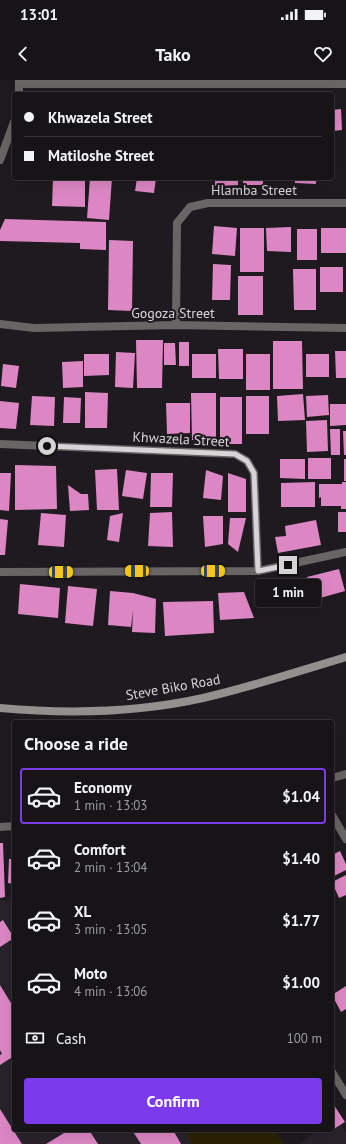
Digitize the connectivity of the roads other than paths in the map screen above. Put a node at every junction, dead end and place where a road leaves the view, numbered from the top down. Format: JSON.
{"nodes":[{"id":1,"x":19,"y":82,"type":"edge"},
{"id":2,"x":346,"y":84,"type":"edge"},
{"id":3,"x":12,"y":127,"type":"edge"},
{"id":4,"x":0,"y":160,"type":"edge"},
{"id":5,"x":346,"y":204,"type":"edge"},
{"id":6,"x":0,"y":324,"type":"edge"},
{"id":7,"x":176,"y":325,"type":"junction"},
{"id":8,"x":346,"y":328,"type":"edge"},
{"id":9,"x":0,"y":444,"type":"edge"},
{"id":10,"x":346,"y":552,"type":"edge"},
{"id":11,"x":258,"y":571,"type":"junction"},
{"id":12,"x":0,"y":572,"type":"edge"},
{"id":13,"x":346,"y":657,"type":"edge"},
{"id":14,"x":0,"y":708,"type":"edge"},
{"id":15,"x":346,"y":774,"type":"edge"},
{"id":16,"x":334,"y":777,"type":"edge"},
{"id":17,"x":334,"y":818,"type":"edge"},
{"id":18,"x":12,"y":826,"type":"edge"},
{"id":19,"x":0,"y":827,"type":"edge"},
{"id":20,"x":346,"y":839,"type":"edge"},
{"id":21,"x":334,"y":1075,"type":"edge"},
{"id":22,"x":346,"y":1095,"type":"edge"}],
"edges":[{"from":1,"to":2,"type":"street"},
{"from":3,"to":4,"type":"street"},
{"from":5,"to":7,"type":"street","name":"Hlamba Street"},
{"from":6,"to":7,"type":"street","name":"Gogoza Street"},
{"from":7,"to":8,"type":"street","name":"Gogoza Street"},
{"from":9,"to":11,"type":"street","name":"Khwazela Street"},
{"from":10,"to":11,"type":"street"},
{"from":11,"to":12,"type":"street"},
{"from":13,"to":14,"type":"street","name":"Steve Biko Road"},
{"from":15,"to":16,"type":"street"},
{"from":17,"to":20,"type":"street"},
{"from":18,"to":19,"type":"street"},
{"from":21,"to":22,"type":"street"}]}
